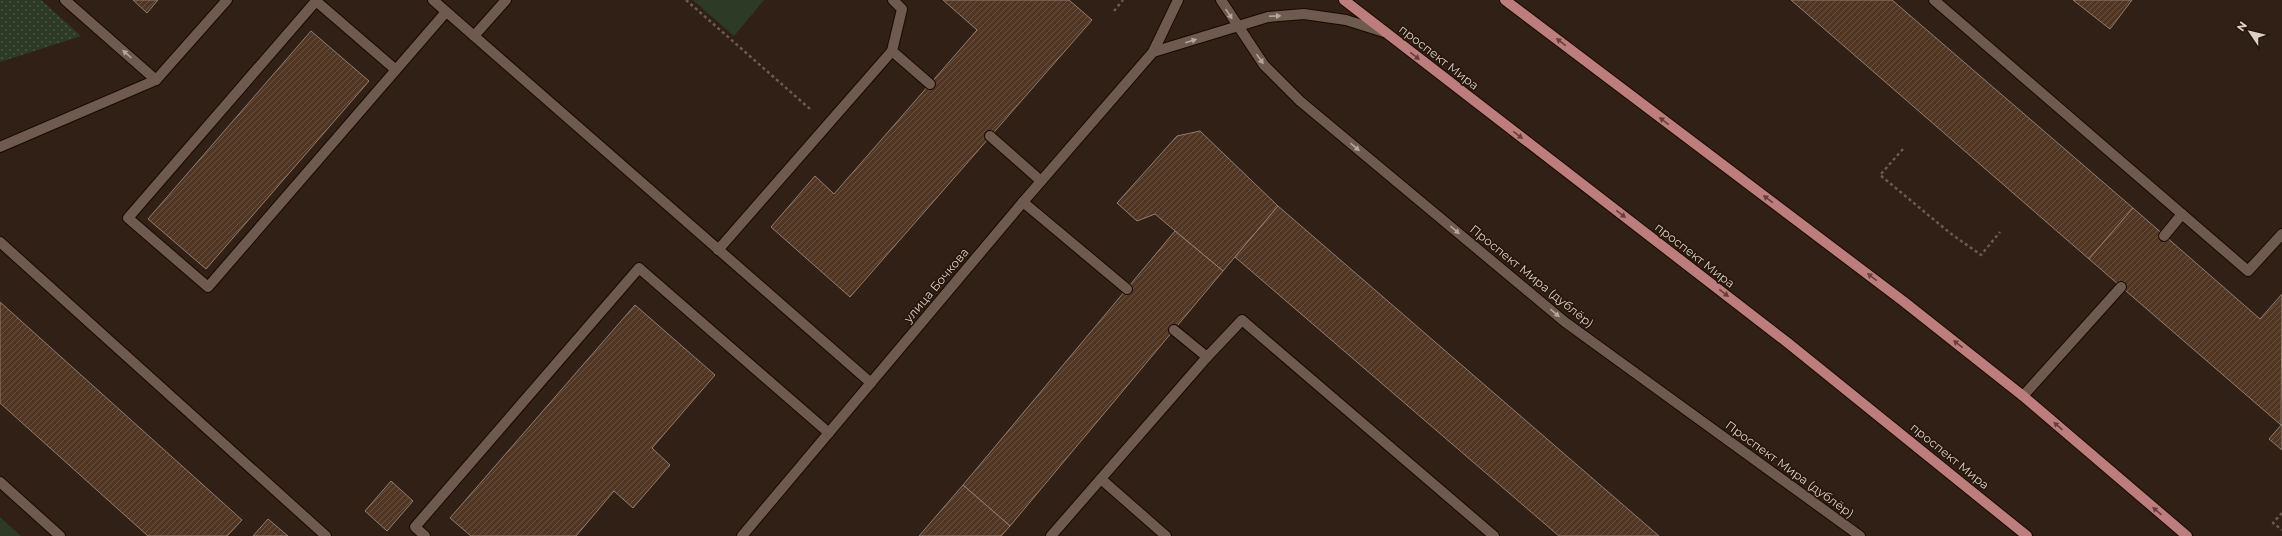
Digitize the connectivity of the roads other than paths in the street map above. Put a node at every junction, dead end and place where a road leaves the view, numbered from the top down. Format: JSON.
{"nodes":[{"id":1,"x":65,"y":0,"type":"edge"},
{"id":2,"x":227,"y":0,"type":"edge"},
{"id":3,"x":433,"y":0,"type":"edge"},
{"id":4,"x":506,"y":0,"type":"edge"},
{"id":5,"x":893,"y":0,"type":"edge"},
{"id":6,"x":1178,"y":0,"type":"edge"},
{"id":7,"x":1221,"y":0,"type":"edge"},
{"id":8,"x":1344,"y":0,"type":"edge"},
{"id":9,"x":1505,"y":0,"type":"edge"},
{"id":10,"x":1934,"y":0,"type":"edge"},
{"id":11,"x":446,"y":12,"type":"junction"},
{"id":12,"x":1238,"y":27,"type":"junction"},
{"id":13,"x":1384,"y":32,"type":"junction"},
{"id":14,"x":474,"y":36,"type":"junction"},
{"id":15,"x":892,"y":51,"type":"junction"},
{"id":16,"x":1153,"y":52,"type":"junction"},
{"id":17,"x":396,"y":70,"type":"junction"},
{"id":18,"x":156,"y":80,"type":"junction"},
{"id":19,"x":930,"y":84,"type":"dead end"},
{"id":20,"x":990,"y":136,"type":"dead end"},
{"id":21,"x":0,"y":147,"type":"edge"},
{"id":22,"x":1041,"y":181,"type":"junction"},
{"id":23,"x":1023,"y":202,"type":"junction"},
{"id":24,"x":2182,"y":214,"type":"junction"},
{"id":25,"x":2282,"y":234,"type":"edge"},
{"id":26,"x":2164,"y":236,"type":"dead end"},
{"id":27,"x":0,"y":242,"type":"edge"},
{"id":28,"x":718,"y":250,"type":"junction"},
{"id":29,"x":2121,"y":286,"type":"dead end"},
{"id":30,"x":1126,"y":290,"type":"dead end"},
{"id":31,"x":1174,"y":330,"type":"dead end"},
{"id":32,"x":1208,"y":358,"type":"junction"},
{"id":33,"x":871,"y":383,"type":"junction"},
{"id":34,"x":2023,"y":396,"type":"junction"},
{"id":35,"x":829,"y":433,"type":"junction"},
{"id":36,"x":1101,"y":479,"type":"junction"},
{"id":37,"x":0,"y":482,"type":"edge"},
{"id":38,"x":60,"y":536,"type":"edge"},
{"id":39,"x":326,"y":536,"type":"edge"},
{"id":40,"x":425,"y":536,"type":"edge"},
{"id":41,"x":742,"y":536,"type":"edge"},
{"id":42,"x":1051,"y":536,"type":"edge"},
{"id":43,"x":1166,"y":536,"type":"edge"},
{"id":44,"x":1494,"y":536,"type":"edge"},
{"id":45,"x":1860,"y":536,"type":"edge"},
{"id":46,"x":2027,"y":536,"type":"edge"},
{"id":47,"x":2187,"y":536,"type":"edge"}],
"edges":[{"from":18,"to":1,"type":"street","one_way":true},
{"from":2,"to":18,"type":"street"},
{"from":3,"to":11,"type":"street"},
{"from":4,"to":14,"type":"street"},
{"from":5,"to":15,"type":"street"},
{"from":6,"to":16,"type":"street","name":"улица Бочкова"},
{"from":7,"to":12,"type":"street","name":"Проспект Мира (дублёр)","one_way":true},
{"from":8,"to":13,"type":"main road","name":"проспект Мира"},
{"from":34,"to":9,"type":"main road","one_way":true},
{"from":10,"to":24,"type":"street"},
{"from":11,"to":14,"type":"street"},
{"from":11,"to":17,"type":"street"},
{"from":12,"to":13,"type":"street","one_way":true},
{"from":16,"to":12,"type":"street","one_way":true},
{"from":12,"to":45,"type":"street","name":"Проспект Мира (дублёр)","one_way":true},
{"from":13,"to":46,"type":"main road","name":"проспект Мира","one_way":true},
{"from":14,"to":28,"type":"street"},
{"from":15,"to":19,"type":"street"},
{"from":15,"to":28,"type":"street"},
{"from":16,"to":22,"type":"street","name":"улица Бочкова"},
{"from":17,"to":17,"type":"street"},
{"from":18,"to":21,"type":"street"},
{"from":20,"to":22,"type":"street"},
{"from":22,"to":23,"type":"street","name":"улица Бочкова"},
{"from":23,"to":30,"type":"street"},
{"from":23,"to":33,"type":"street","name":"улица Бочкова"},
{"from":24,"to":25,"type":"street"},
{"from":24,"to":26,"type":"street"},
{"from":27,"to":39,"type":"street"},
{"from":28,"to":33,"type":"street"},
{"from":29,"to":34,"type":"street"},
{"from":31,"to":32,"type":"street"},
{"from":32,"to":36,"type":"street"},
{"from":32,"to":44,"type":"street"},
{"from":33,"to":35,"type":"street","name":"улица Бочкова"},
{"from":47,"to":34,"type":"main road","one_way":true},
{"from":35,"to":40,"type":"street"},
{"from":35,"to":41,"type":"street","name":"улица Бочкова"},
{"from":36,"to":42,"type":"street"},
{"from":36,"to":43,"type":"street"},
{"from":37,"to":38,"type":"street"}]}
